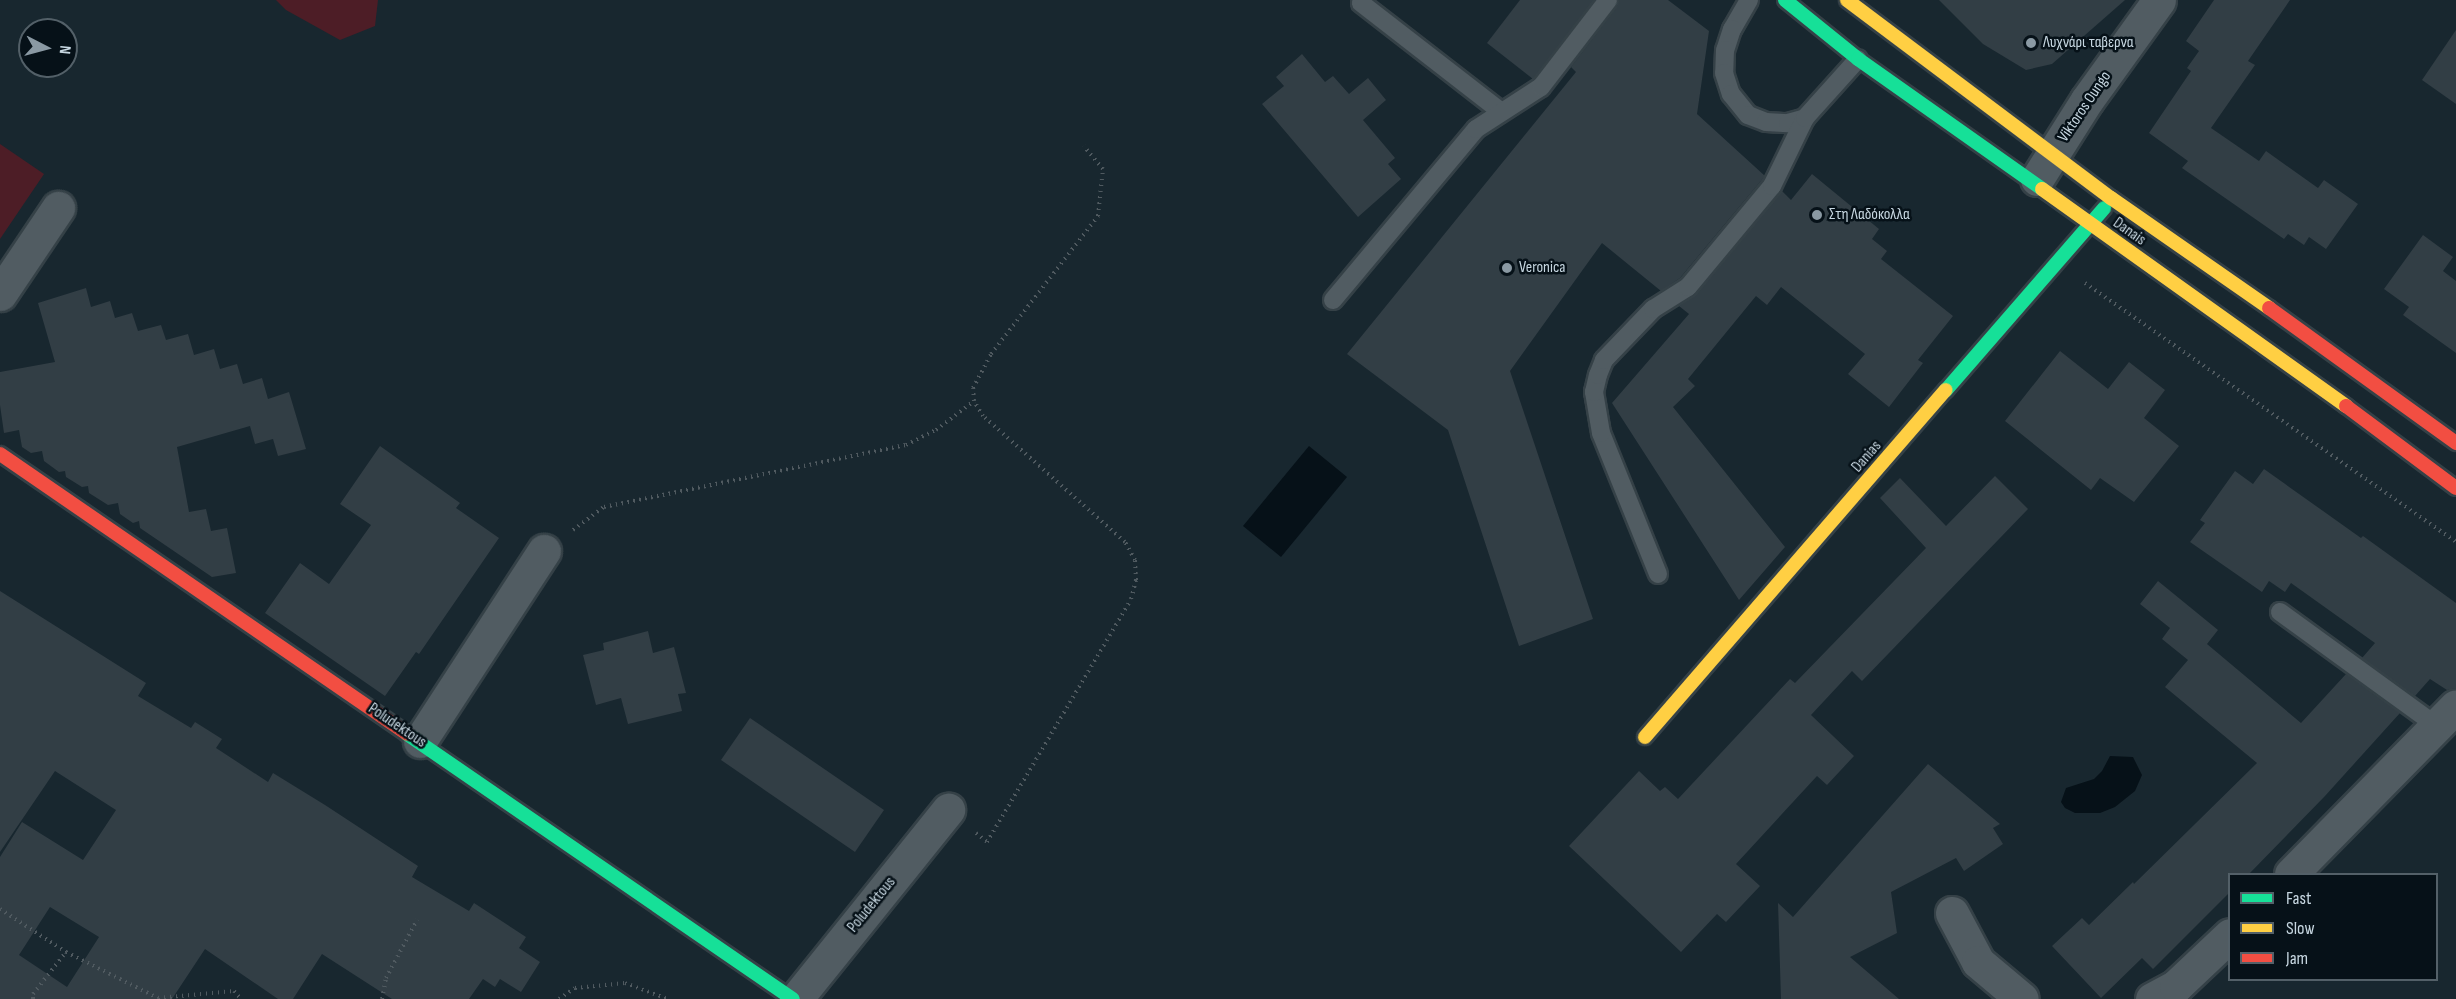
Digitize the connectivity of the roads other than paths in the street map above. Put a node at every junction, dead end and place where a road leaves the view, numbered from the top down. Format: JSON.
{"nodes":[{"id":1,"x":1608,"y":0,"type":"edge"},
{"id":2,"x":1749,"y":0,"type":"edge"},
{"id":3,"x":1785,"y":0,"type":"edge"},
{"id":4,"x":1847,"y":0,"type":"edge"},
{"id":5,"x":2159,"y":0,"type":"edge"},
{"id":6,"x":1361,"y":3,"type":"dead end"},
{"id":7,"x":1858,"y":59,"type":"junction"},
{"id":8,"x":1500,"y":111,"type":"junction"},
{"id":9,"x":1805,"y":118,"type":"junction"},
{"id":10,"x":2053,"y":155,"type":"junction"},
{"id":11,"x":2035,"y":182,"type":"junction"},
{"id":12,"x":2111,"y":198,"type":"junction"},
{"id":13,"x":58,"y":208,"type":"dead end"},
{"id":14,"x":2090,"y":225,"type":"junction"},
{"id":15,"x":0,"y":294,"type":"edge"},
{"id":16,"x":1333,"y":300,"type":"dead end"},
{"id":17,"x":2456,"y":443,"type":"edge"},
{"id":18,"x":0,"y":454,"type":"edge"},
{"id":19,"x":2456,"y":488,"type":"edge"},
{"id":20,"x":544,"y":551,"type":"road end"},
{"id":21,"x":1658,"y":574,"type":"dead end"},
{"id":22,"x":2280,"y":612,"type":"dead end"},
{"id":23,"x":2446,"y":716,"type":"edge"},
{"id":24,"x":1645,"y":737,"type":"dead end"},
{"id":25,"x":420,"y":741,"type":"junction"},
{"id":26,"x":948,"y":810,"type":"road end"},
{"id":27,"x":2292,"y":873,"type":"edge"},
{"id":28,"x":1952,"y":913,"type":"dead end"},
{"id":29,"x":2228,"y":936,"type":"edge"},
{"id":30,"x":795,"y":999,"type":"edge"},
{"id":31,"x":2022,"y":999,"type":"edge"},
{"id":32,"x":2152,"y":999,"type":"edge"}],
"edges":[{"from":1,"to":8,"type":"lane"},
{"from":2,"to":9,"type":"lane"},
{"from":3,"to":7,"type":"street","name":"Danais"},
{"from":4,"to":10,"type":"street","name":"Danais"},
{"from":5,"to":10,"type":"street","name":"Viktoros Oungo"},
{"from":6,"to":8,"type":"lane"},
{"from":7,"to":9,"type":"lane"},
{"from":7,"to":11,"type":"street","name":"Danais"},
{"from":8,"to":16,"type":"lane"},
{"from":9,"to":21,"type":"lane"},
{"from":10,"to":11,"type":"street","name":"Viktoros Oungo"},
{"from":10,"to":12,"type":"street","name":"Danais"},
{"from":11,"to":14,"type":"street","name":"Danais"},
{"from":12,"to":14,"type":"street","name":"Danias"},
{"from":12,"to":17,"type":"street","name":"Danais"},
{"from":13,"to":15,"type":"street"},
{"from":14,"to":19,"type":"street","name":"Danais"},
{"from":14,"to":24,"type":"street","name":"Danias"},
{"from":18,"to":25,"type":"street","name":"Poludektous"},
{"from":20,"to":25,"type":"street"},
{"from":22,"to":23,"type":"lane"},
{"from":23,"to":27,"type":"street"},
{"from":25,"to":30,"type":"street","name":"Poludektous"},
{"from":26,"to":30,"type":"street","name":"Poludektous"},
{"from":28,"to":31,"type":"street"},
{"from":29,"to":32,"type":"street"}]}
